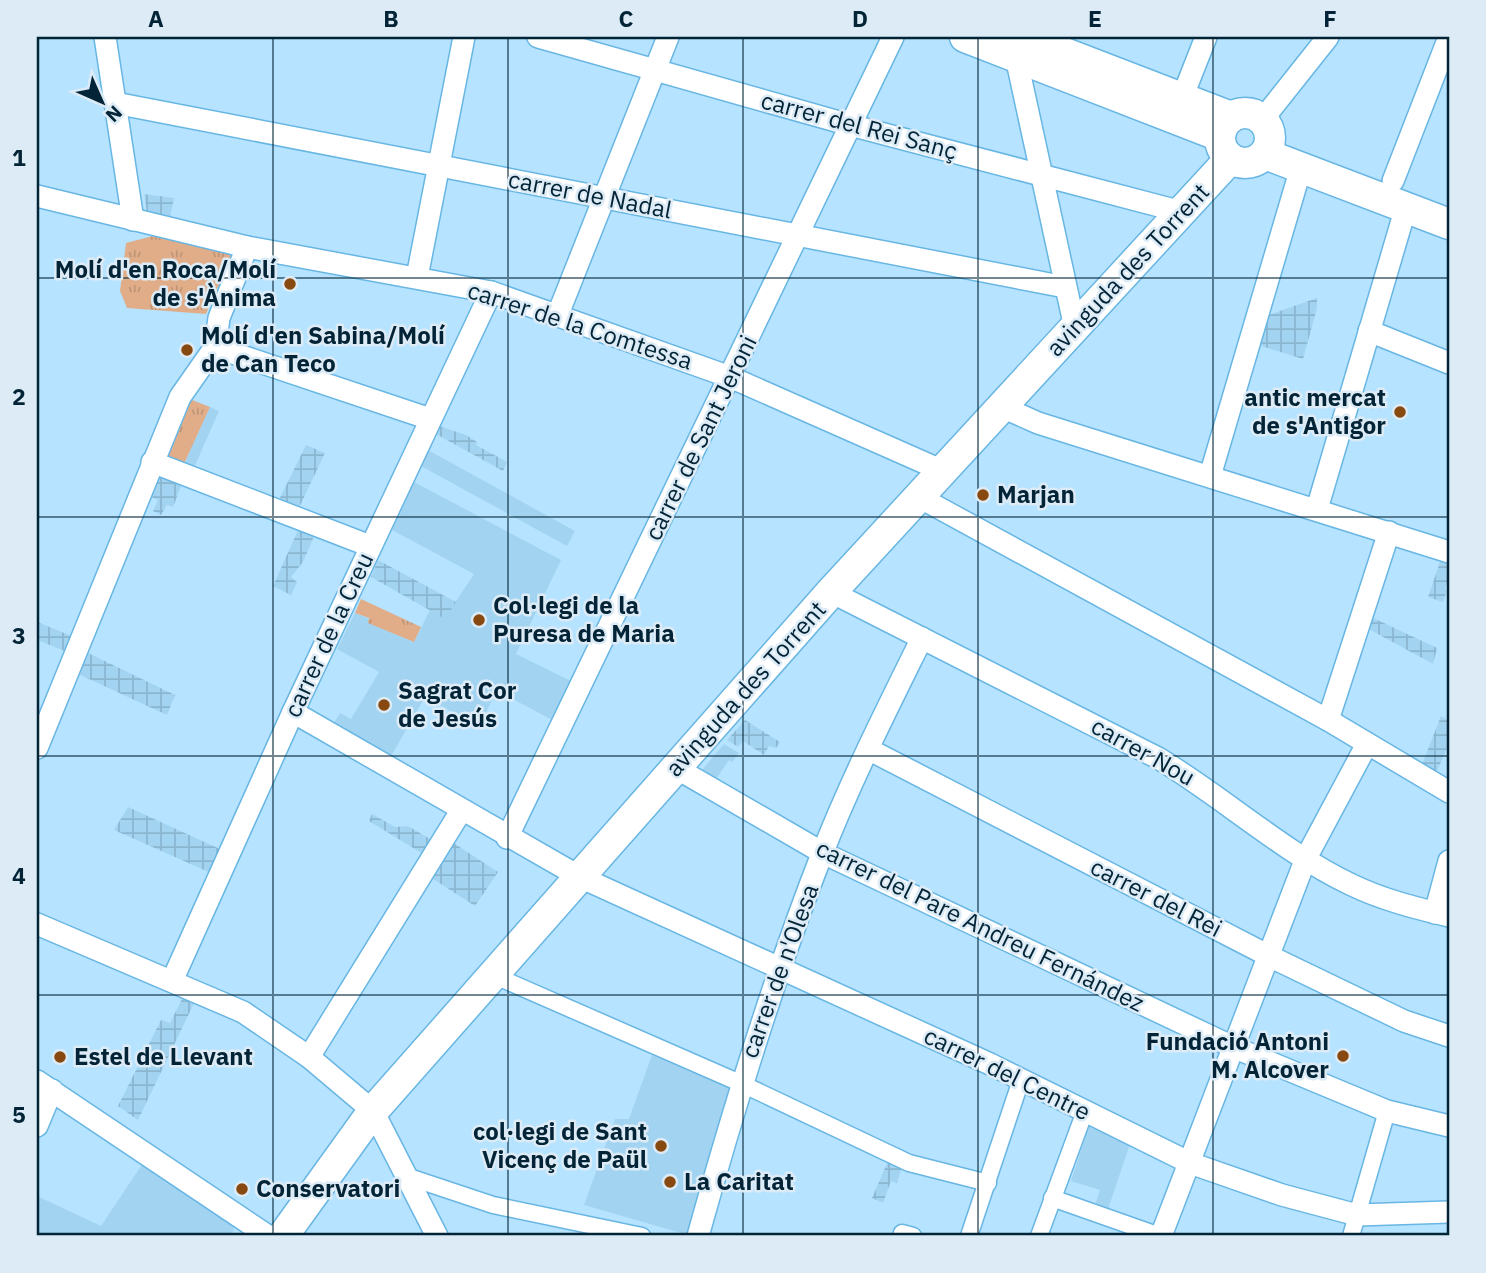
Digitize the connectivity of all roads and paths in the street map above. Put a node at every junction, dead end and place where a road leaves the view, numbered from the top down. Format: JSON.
{"nodes":[{"id":1,"x":105,"y":37,"type":"edge"},
{"id":2,"x":464,"y":37,"type":"edge"},
{"id":3,"x":538,"y":37,"type":"edge"},
{"id":4,"x":668,"y":37,"type":"edge"},
{"id":5,"x":893,"y":37,"type":"edge"},
{"id":6,"x":965,"y":37,"type":"edge"},
{"id":7,"x":1206,"y":37,"type":"edge"},
{"id":8,"x":1328,"y":37,"type":"edge"},
{"id":9,"x":1449,"y":37,"type":"edge"},
{"id":10,"x":1074,"y":46,"type":"edge"},
{"id":11,"x":1020,"y":47,"type":"edge"},
{"id":12,"x":654,"y":70,"type":"junction"},
{"id":13,"x":1182,"y":98,"type":"junction"},
{"id":14,"x":115,"y":103,"type":"junction"},
{"id":15,"x":850,"y":125,"type":"junction"},
{"id":16,"x":1266,"y":136,"type":"junction"},
{"id":17,"x":1227,"y":137,"type":"junction"},
{"id":18,"x":438,"y":165,"type":"junction"},
{"id":19,"x":1301,"y":169,"type":"junction"},
{"id":20,"x":1040,"y":175,"type":"junction"},
{"id":21,"x":1399,"y":194,"type":"junction"},
{"id":22,"x":37,"y":196,"type":"edge"},
{"id":23,"x":604,"y":198,"type":"junction"},
{"id":24,"x":1449,"y":202,"type":"edge"},
{"id":25,"x":1182,"y":212,"type":"junction"},
{"id":26,"x":132,"y":220,"type":"junction"},
{"id":27,"x":1449,"y":224,"type":"edge"},
{"id":28,"x":799,"y":234,"type":"junction"},
{"id":29,"x":247,"y":247,"type":"junction"},
{"id":30,"x":416,"y":277,"type":"junction"},
{"id":31,"x":1065,"y":286,"type":"junction"},
{"id":32,"x":491,"y":292,"type":"junction"},
{"id":33,"x":558,"y":314,"type":"junction"},
{"id":34,"x":1075,"y":328,"type":"junction"},
{"id":35,"x":1369,"y":331,"type":"junction"},
{"id":36,"x":215,"y":347,"type":"junction"},
{"id":37,"x":1449,"y":363,"type":"edge"},
{"id":38,"x":730,"y":377,"type":"junction"},
{"id":39,"x":1002,"y":407,"type":"junction"},
{"id":40,"x":430,"y":419,"type":"junction"},
{"id":41,"x":152,"y":462,"type":"junction"},
{"id":42,"x":943,"y":471,"type":"junction"},
{"id":43,"x":1210,"y":476,"type":"junction"},
{"id":44,"x":919,"y":497,"type":"junction"},
{"id":45,"x":1317,"y":509,"type":"junction"},
{"id":46,"x":1389,"y":532,"type":"junction"},
{"id":47,"x":370,"y":546,"type":"junction"},
{"id":48,"x":1449,"y":552,"type":"edge"},
{"id":49,"x":831,"y":592,"type":"junction"},
{"id":50,"x":922,"y":638,"type":"junction"},
{"id":51,"x":293,"y":712,"type":"junction"},
{"id":52,"x":1328,"y":720,"type":"junction"},
{"id":53,"x":39,"y":738,"type":"edge"},
{"id":54,"x":1367,"y":744,"type":"junction"},
{"id":55,"x":867,"y":750,"type":"junction"},
{"id":56,"x":676,"y":768,"type":"junction"},
{"id":57,"x":1449,"y":792,"type":"edge"},
{"id":58,"x":461,"y":811,"type":"junction"},
{"id":59,"x":507,"y":838,"type":"junction"},
{"id":60,"x":823,"y":853,"type":"junction"},
{"id":61,"x":1306,"y":859,"type":"junction"},
{"id":62,"x":1449,"y":861,"type":"edge"},
{"id":63,"x":579,"y":877,"type":"junction"},
{"id":64,"x":1442,"y":914,"type":"edge"},
{"id":65,"x":37,"y":924,"type":"edge"},
{"id":66,"x":1269,"y":956,"type":"junction"},
{"id":67,"x":779,"y":970,"type":"junction"},
{"id":68,"x":493,"y":975,"type":"junction"},
{"id":69,"x":172,"y":981,"type":"junction"},
{"id":70,"x":1449,"y":1036,"type":"edge"},
{"id":71,"x":1233,"y":1047,"type":"junction"},
{"id":72,"x":309,"y":1057,"type":"junction"},
{"id":73,"x":1021,"y":1080,"type":"junction"},
{"id":74,"x":740,"y":1083,"type":"junction"},
{"id":75,"x":44,"y":1086,"type":"edge"},
{"id":76,"x":373,"y":1111,"type":"junction"},
{"id":77,"x":1085,"y":1111,"type":"junction"},
{"id":78,"x":1387,"y":1111,"type":"junction"},
{"id":79,"x":37,"y":1126,"type":"edge"},
{"id":80,"x":1449,"y":1126,"type":"edge"},
{"id":81,"x":1191,"y":1163,"type":"junction"},
{"id":82,"x":406,"y":1176,"type":"junction"},
{"id":83,"x":988,"y":1183,"type":"junction"},
{"id":84,"x":1052,"y":1198,"type":"junction"},
{"id":85,"x":1449,"y":1212,"type":"edge"},
{"id":86,"x":1357,"y":1215,"type":"junction"},
{"id":87,"x":268,"y":1236,"type":"edge"},
{"id":88,"x":283,"y":1236,"type":"edge"},
{"id":89,"x":437,"y":1236,"type":"edge"},
{"id":90,"x":642,"y":1236,"type":"edge"},
{"id":91,"x":698,"y":1236,"type":"edge"},
{"id":92,"x":901,"y":1236,"type":"edge"},
{"id":93,"x":913,"y":1236,"type":"edge"},
{"id":94,"x":969,"y":1236,"type":"edge"},
{"id":95,"x":1038,"y":1236,"type":"edge"},
{"id":96,"x":1160,"y":1236,"type":"edge"},
{"id":97,"x":1351,"y":1236,"type":"edge"}],
"edges":[{"from":1,"to":14,"type":"street"},
{"from":2,"to":18,"type":"street"},
{"from":3,"to":12,"type":"street","name":"carrer del Rei Sanç"},
{"from":4,"to":12,"type":"street"},
{"from":5,"to":15,"type":"street","name":"carrer de Sant Jeroni"},
{"from":6,"to":11,"type":"main road"},
{"from":7,"to":13,"type":"street"},
{"from":8,"to":16,"type":"street"},
{"from":9,"to":21,"type":"street"},
{"from":10,"to":11,"type":"main road"},
{"from":10,"to":13,"type":"main road"},
{"from":11,"to":17,"type":"main road"},
{"from":11,"to":20,"type":"street"},
{"from":12,"to":15,"type":"street","name":"carrer del Rei Sanç"},
{"from":12,"to":23,"type":"street"},
{"from":13,"to":17,"type":"main road"},
{"from":14,"to":18,"type":"street","name":"carrer de Nadal"},
{"from":14,"to":26,"type":"street"},
{"from":15,"to":20,"type":"street","name":"carrer del Rei Sanç"},
{"from":15,"to":28,"type":"street","name":"carrer de Sant Jeroni"},
{"from":16,"to":17,"type":"main road"},
{"from":16,"to":17,"type":"main road"},
{"from":16,"to":19,"type":"main road"},
{"from":16,"to":21,"type":"main road"},
{"from":17,"to":25,"type":"main road","name":"avinguda des Torrent"},
{"from":18,"to":23,"type":"street","name":"carrer de Nadal"},
{"from":18,"to":30,"type":"street"},
{"from":19,"to":21,"type":"main road"},
{"from":19,"to":43,"type":"street"},
{"from":20,"to":25,"type":"street","name":"carrer del Rei Sanç"},
{"from":20,"to":31,"type":"street"},
{"from":21,"to":24,"type":"main road"},
{"from":21,"to":27,"type":"main road"},
{"from":21,"to":35,"type":"street"},
{"from":22,"to":26,"type":"street","name":"carrer de la Comtessa"},
{"from":23,"to":28,"type":"street","name":"carrer de Nadal"},
{"from":23,"to":33,"type":"street"},
{"from":25,"to":34,"type":"main road","name":"avinguda des Torrent"},
{"from":26,"to":29,"type":"street","name":"carrer de la Comtessa"},
{"from":28,"to":31,"type":"street","name":"carrer de Nadal"},
{"from":28,"to":38,"type":"street","name":"carrer de Sant Jeroni"},
{"from":29,"to":30,"type":"street","name":"carrer de la Comtessa"},
{"from":29,"to":36,"type":"street"},
{"from":30,"to":32,"type":"street","name":"carrer de la Comtessa"},
{"from":31,"to":34,"type":"street"},
{"from":32,"to":33,"type":"street","name":"carrer de la Comtessa"},
{"from":32,"to":40,"type":"street","name":"carrer de la Creu"},
{"from":33,"to":38,"type":"street","name":"carrer de la Comtessa"},
{"from":34,"to":39,"type":"main road","name":"avinguda des Torrent"},
{"from":35,"to":37,"type":"street"},
{"from":35,"to":45,"type":"street"},
{"from":36,"to":40,"type":"street"},
{"from":36,"to":41,"type":"street"},
{"from":38,"to":42,"type":"street","name":"carrer de la Comtessa"},
{"from":38,"to":59,"type":"street","name":"carrer de Sant Jeroni"},
{"from":39,"to":42,"type":"main road","name":"avinguda des Torrent"},
{"from":39,"to":43,"type":"street"},
{"from":40,"to":47,"type":"street","name":"carrer de la Creu"},
{"from":41,"to":47,"type":"street"},
{"from":41,"to":53,"type":"street"},
{"from":42,"to":44,"type":"main road","name":"avinguda des Torrent"},
{"from":43,"to":45,"type":"street"},
{"from":44,"to":49,"type":"main road","name":"avinguda des Torrent"},
{"from":44,"to":52,"type":"street"},
{"from":45,"to":46,"type":"street"},
{"from":46,"to":48,"type":"street"},
{"from":46,"to":52,"type":"street"},
{"from":47,"to":51,"type":"street","name":"carrer de la Creu"},
{"from":49,"to":50,"type":"street","name":"carrer Nou"},
{"from":49,"to":56,"type":"main road","name":"avinguda des Torrent"},
{"from":50,"to":55,"type":"street","name":"carrer de n'Olesa"},
{"from":50,"to":61,"type":"street","name":"carrer Nou"},
{"from":51,"to":58,"type":"street","name":"carrer del Centre"},
{"from":51,"to":69,"type":"street","name":"carrer de la Creu"},
{"from":52,"to":54,"type":"street"},
{"from":54,"to":57,"type":"street"},
{"from":54,"to":61,"type":"street"},
{"from":55,"to":60,"type":"street","name":"carrer de n'Olesa"},
{"from":55,"to":66,"type":"street","name":"carrer del Rei"},
{"from":56,"to":60,"type":"street","name":"carrer del Pare Andreu Fernández"},
{"from":56,"to":63,"type":"main road","name":"avinguda des Torrent"},
{"from":58,"to":59,"type":"street","name":"carrer del Centre"},
{"from":58,"to":72,"type":"street"},
{"from":59,"to":63,"type":"street","name":"carrer del Centre"},
{"from":60,"to":67,"type":"street","name":"carrer de n'Olesa"},
{"from":60,"to":71,"type":"street","name":"carrer del Pare Andreu Fernández"},
{"from":61,"to":64,"type":"street","name":"carrer Nou"},
{"from":61,"to":66,"type":"street"},
{"from":62,"to":64,"type":"street"},
{"from":63,"to":67,"type":"street","name":"carrer del Centre"},
{"from":63,"to":68,"type":"main road","name":"avinguda des Torrent"},
{"from":65,"to":69,"type":"street"},
{"from":66,"to":70,"type":"street","name":"carrer del Rei"},
{"from":66,"to":71,"type":"street"},
{"from":67,"to":73,"type":"street","name":"carrer del Centre"},
{"from":67,"to":74,"type":"street","name":"carrer de n'Olesa"},
{"from":68,"to":74,"type":"street"},
{"from":68,"to":76,"type":"main road","name":"avinguda des Torrent"},
{"from":69,"to":72,"type":"street"},
{"from":71,"to":78,"type":"street","name":"carrer del Pare Andreu Fernández"},
{"from":71,"to":81,"type":"street"},
{"from":72,"to":76,"type":"street"},
{"from":73,"to":77,"type":"street","name":"carrer del Centre"},
{"from":73,"to":83,"type":"street"},
{"from":74,"to":83,"type":"street"},
{"from":74,"to":91,"type":"street","name":"carrer de n'Olesa"},
{"from":75,"to":79,"type":"street"},
{"from":75,"to":87,"type":"street"},
{"from":76,"to":82,"type":"street"},
{"from":76,"to":88,"type":"main road","name":"avinguda des Torrent"},
{"from":77,"to":81,"type":"street","name":"carrer del Centre"},
{"from":77,"to":84,"type":"street"},
{"from":78,"to":80,"type":"street","name":"carrer del Pare Andreu Fernández"},
{"from":78,"to":86,"type":"street"},
{"from":81,"to":86,"type":"street","name":"carrer del Centre"},
{"from":81,"to":96,"type":"street"},
{"from":82,"to":89,"type":"street"},
{"from":82,"to":90,"type":"street"},
{"from":83,"to":94,"type":"street"},
{"from":84,"to":95,"type":"street"},
{"from":84,"to":96,"type":"street"},
{"from":85,"to":86,"type":"street","name":"carrer del Centre"},
{"from":86,"to":97,"type":"street"},
{"from":92,"to":93,"type":"street"}]}
